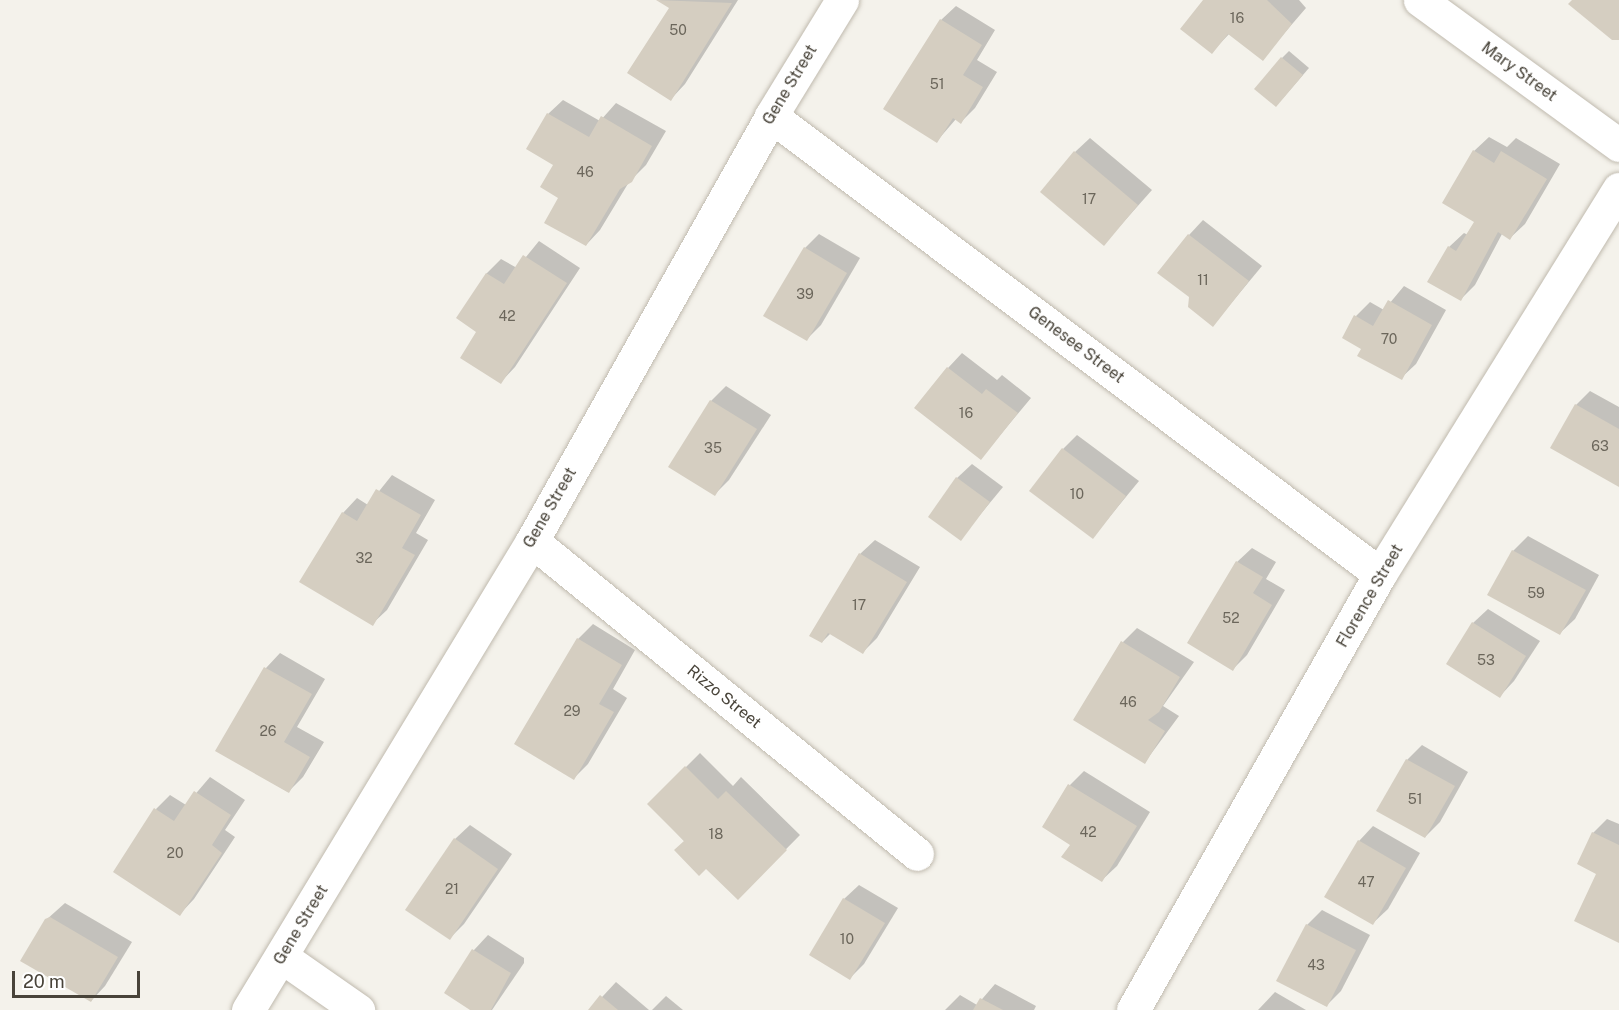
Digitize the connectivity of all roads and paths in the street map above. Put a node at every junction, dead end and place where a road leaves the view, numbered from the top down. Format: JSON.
{"nodes":[{"id":1,"x":842,"y":0,"type":"edge"},
{"id":2,"x":1420,"y":0,"type":"edge"},
{"id":3,"x":771,"y":116,"type":"junction"},
{"id":4,"x":1619,"y":145,"type":"edge"},
{"id":5,"x":1619,"y":189,"type":"edge"},
{"id":6,"x":532,"y":541,"type":"junction"},
{"id":7,"x":1380,"y":574,"type":"junction"},
{"id":8,"x":916,"y":854,"type":"dead end"},
{"id":9,"x":282,"y":957,"type":"junction"},
{"id":10,"x":248,"y":1010,"type":"edge"},
{"id":11,"x":358,"y":1010,"type":"edge"},
{"id":12,"x":1132,"y":1010,"type":"edge"}],
"edges":[{"from":1,"to":3,"type":"street","name":"Gene Street"},
{"from":2,"to":4,"type":"street","name":"Mary Street"},
{"from":3,"to":6,"type":"street","name":"Gene Street"},
{"from":3,"to":7,"type":"street","name":"Genesee Street"},
{"from":5,"to":7,"type":"street","name":"Florence Street"},
{"from":6,"to":8,"type":"street","name":"Rizzo Street"},
{"from":6,"to":9,"type":"street","name":"Gene Street"},
{"from":7,"to":12,"type":"street","name":"Florence Street"},
{"from":9,"to":10,"type":"street","name":"Gene Street"},
{"from":9,"to":11,"type":"street"}]}
